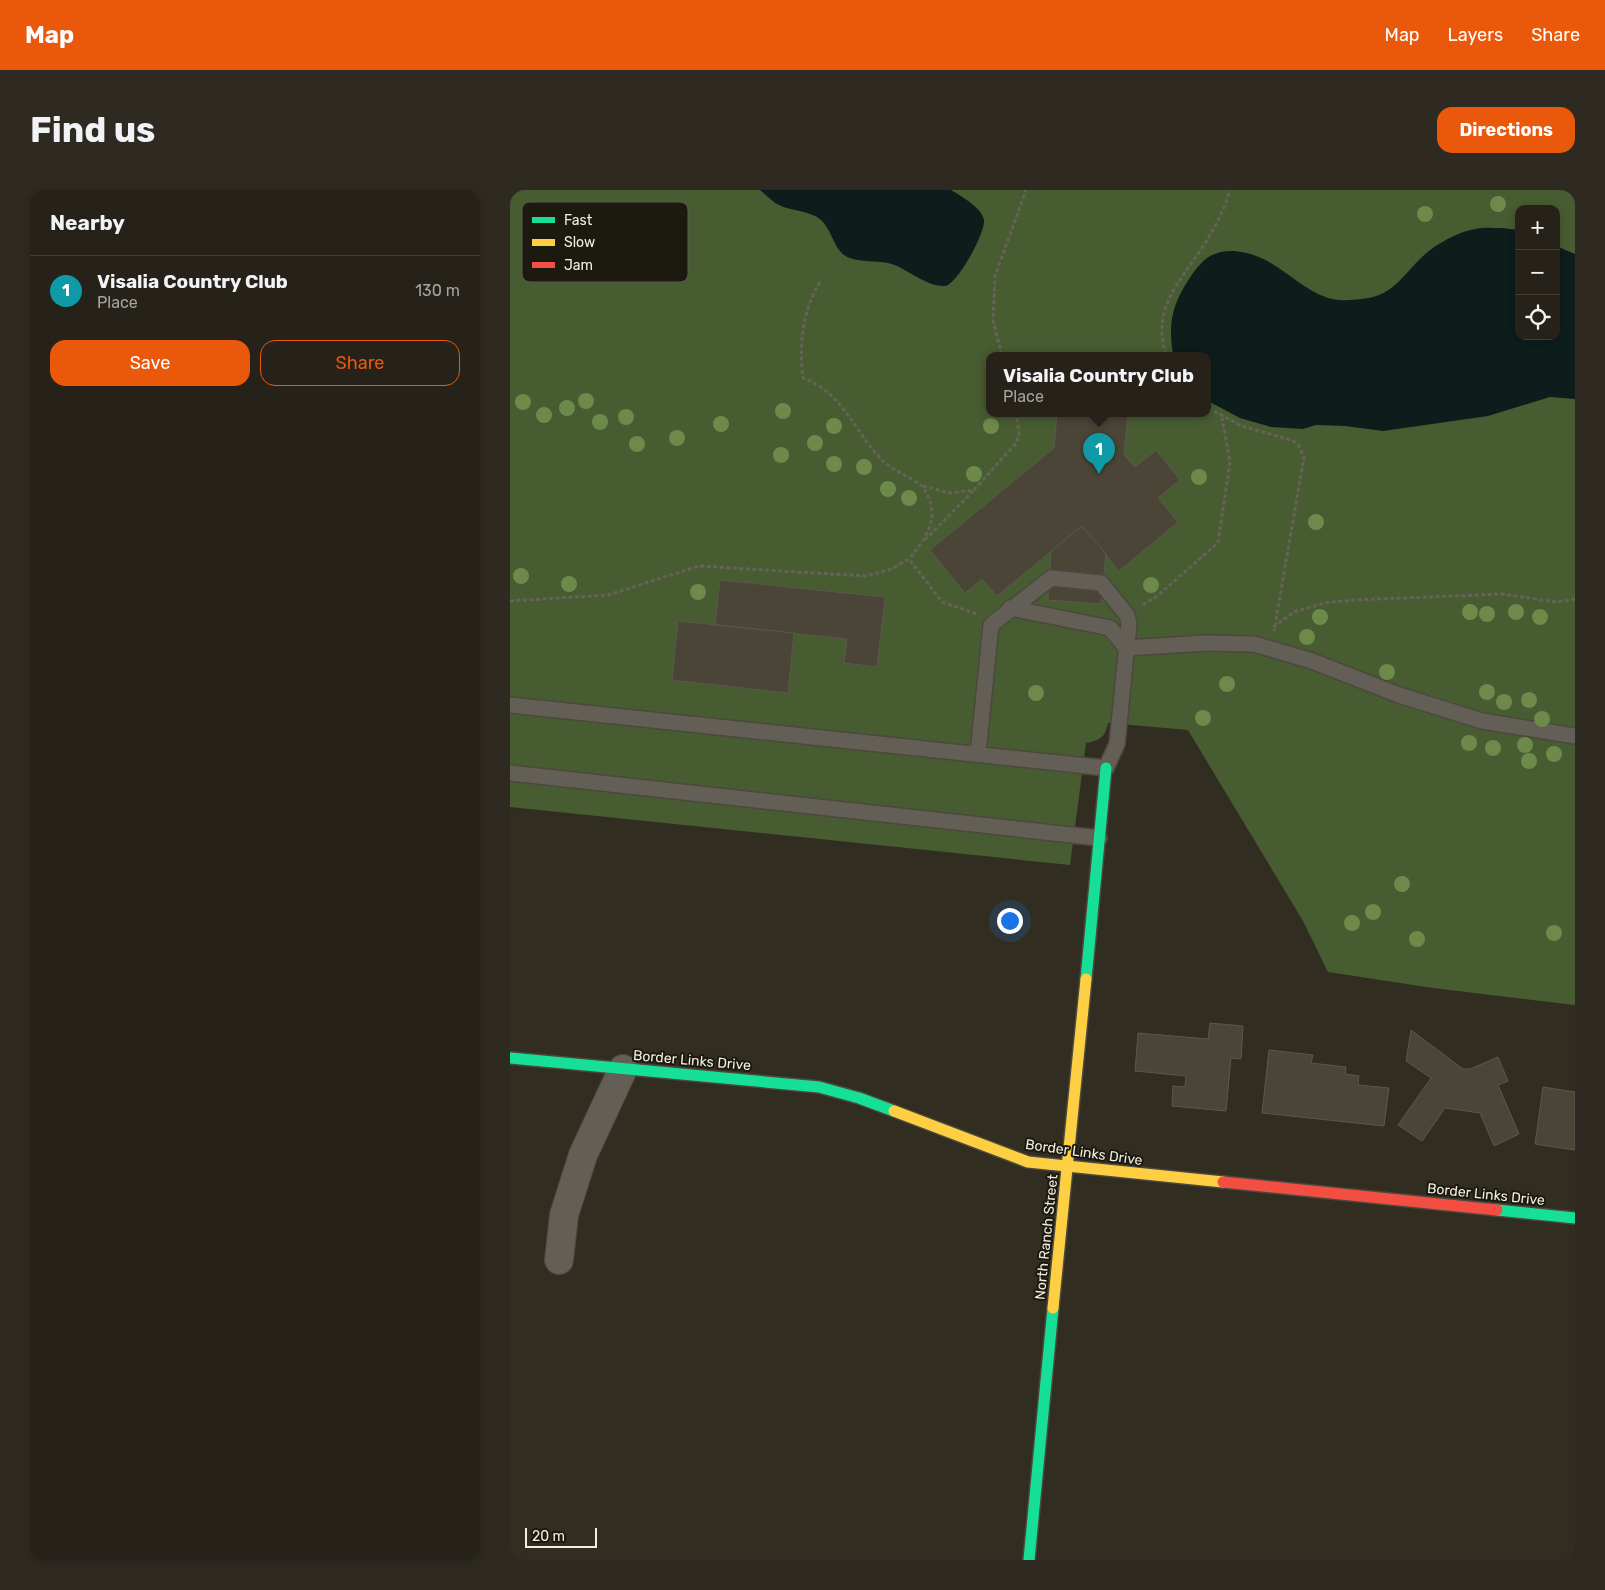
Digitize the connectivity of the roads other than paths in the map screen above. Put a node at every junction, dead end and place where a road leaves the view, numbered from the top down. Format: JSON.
{"nodes":[{"id":1,"x":1005,"y":613,"type":"junction"},
{"id":2,"x":1126,"y":648,"type":"junction"},
{"id":3,"x":510,"y":704,"type":"edge"},
{"id":4,"x":1575,"y":736,"type":"edge"},
{"id":5,"x":978,"y":753,"type":"junction"},
{"id":6,"x":1106,"y":768,"type":"junction"},
{"id":7,"x":510,"y":774,"type":"edge"},
{"id":8,"x":1100,"y":838,"type":"junction"},
{"id":9,"x":510,"y":1058,"type":"edge"},
{"id":10,"x":623,"y":1069,"type":"junction"},
{"id":11,"x":1068,"y":1167,"type":"junction"},
{"id":12,"x":1575,"y":1218,"type":"edge"},
{"id":13,"x":559,"y":1260,"type":"dead end"},
{"id":14,"x":1029,"y":1560,"type":"edge"}],
"edges":[{"from":1,"to":2,"type":"lane"},
{"from":1,"to":2,"type":"lane"},
{"from":1,"to":5,"type":"lane"},
{"from":2,"to":4,"type":"lane"},
{"from":2,"to":6,"type":"lane"},
{"from":3,"to":5,"type":"lane"},
{"from":5,"to":6,"type":"lane"},
{"from":6,"to":8,"type":"street","name":"North Ranch Street"},
{"from":7,"to":8,"type":"lane"},
{"from":8,"to":11,"type":"street","name":"North Ranch Street"},
{"from":9,"to":10,"type":"street","name":"Border Links Drive"},
{"from":10,"to":11,"type":"street","name":"Border Links Drive"},
{"from":10,"to":13,"type":"street"},
{"from":11,"to":12,"type":"street","name":"Border Links Drive"},
{"from":11,"to":14,"type":"street","name":"North Ranch Street"}]}
